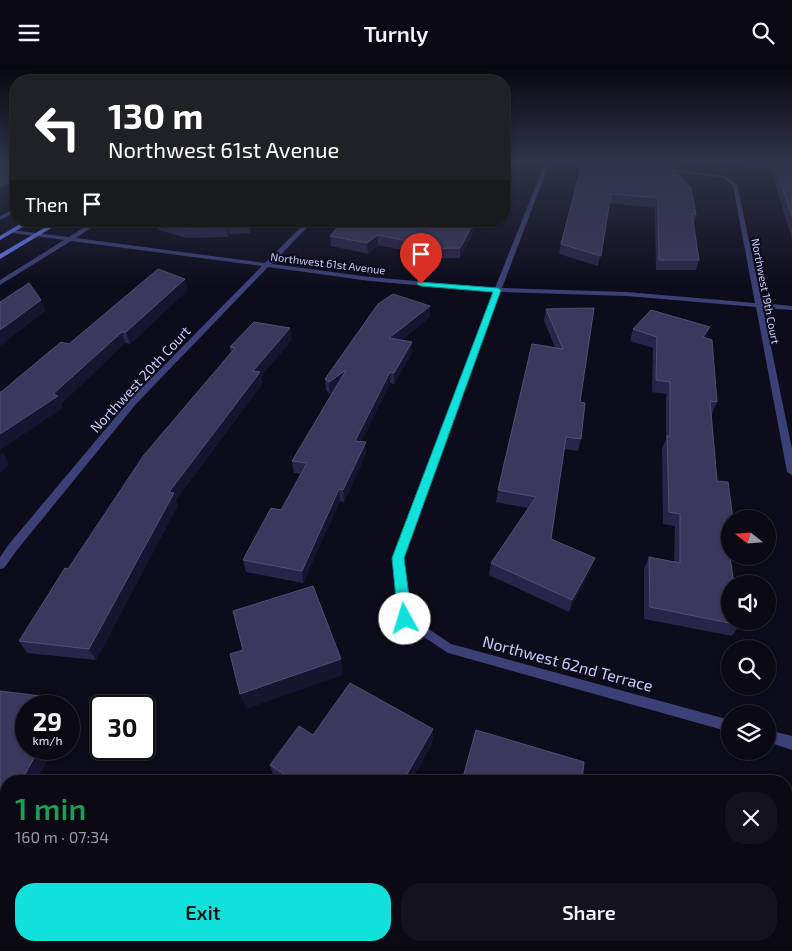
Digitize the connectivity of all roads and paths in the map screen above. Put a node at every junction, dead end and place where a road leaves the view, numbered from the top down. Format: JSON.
{"nodes":[{"id":1,"x":532,"y":203,"type":"edge"},
{"id":2,"x":739,"y":203,"type":"edge"},
{"id":3,"x":20,"y":227,"type":"edge"},
{"id":4,"x":50,"y":227,"type":"edge"},
{"id":5,"x":89,"y":227,"type":"edge"},
{"id":6,"x":304,"y":227,"type":"edge"},
{"id":7,"x":13,"y":231,"type":"junction"},
{"id":8,"x":37,"y":235,"type":"junction"},
{"id":9,"x":0,"y":239,"type":"edge"},
{"id":10,"x":68,"y":240,"type":"junction"},
{"id":11,"x":0,"y":257,"type":"edge"},
{"id":12,"x":267,"y":266,"type":"junction"},
{"id":13,"x":0,"y":283,"type":"edge"},
{"id":14,"x":498,"y":290,"type":"junction"},
{"id":15,"x":758,"y":305,"type":"junction"},
{"id":16,"x":792,"y":308,"type":"edge"},
{"id":17,"x":792,"y":472,"type":"edge"},
{"id":18,"x":0,"y":565,"type":"edge"},
{"id":19,"x":721,"y":724,"type":"edge"},
{"id":20,"x":776,"y":738,"type":"edge"},
{"id":21,"x":792,"y":743,"type":"edge"}],
"edges":[{"from":1,"to":14,"type":"street"},
{"from":2,"to":15,"type":"street","name":"Northwest 19th Court"},
{"from":3,"to":7,"type":"main road"},
{"from":4,"to":8,"type":"main road"},
{"from":5,"to":10,"type":"street"},
{"from":6,"to":12,"type":"street","name":"Northwest 20th Court"},
{"from":7,"to":8,"type":"street","name":"Northwest 61st Avenue"},
{"from":7,"to":9,"type":"main road"},
{"from":8,"to":10,"type":"street","name":"Northwest 61st Avenue"},
{"from":8,"to":11,"type":"main road"},
{"from":10,"to":12,"type":"street","name":"Northwest 61st Avenue"},
{"from":10,"to":13,"type":"street"},
{"from":12,"to":14,"type":"street","name":"Northwest 61st Avenue"},
{"from":12,"to":18,"type":"street","name":"Northwest 20th Court"},
{"from":14,"to":15,"type":"street","name":"Northwest 61st Avenue"},
{"from":14,"to":19,"type":"street","name":"Northwest 62nd Terrace"},
{"from":15,"to":16,"type":"street","name":"Northwest 61st Avenue"},
{"from":15,"to":17,"type":"street","name":"Northwest 19th Court"},
{"from":20,"to":21,"type":"street"}]}
